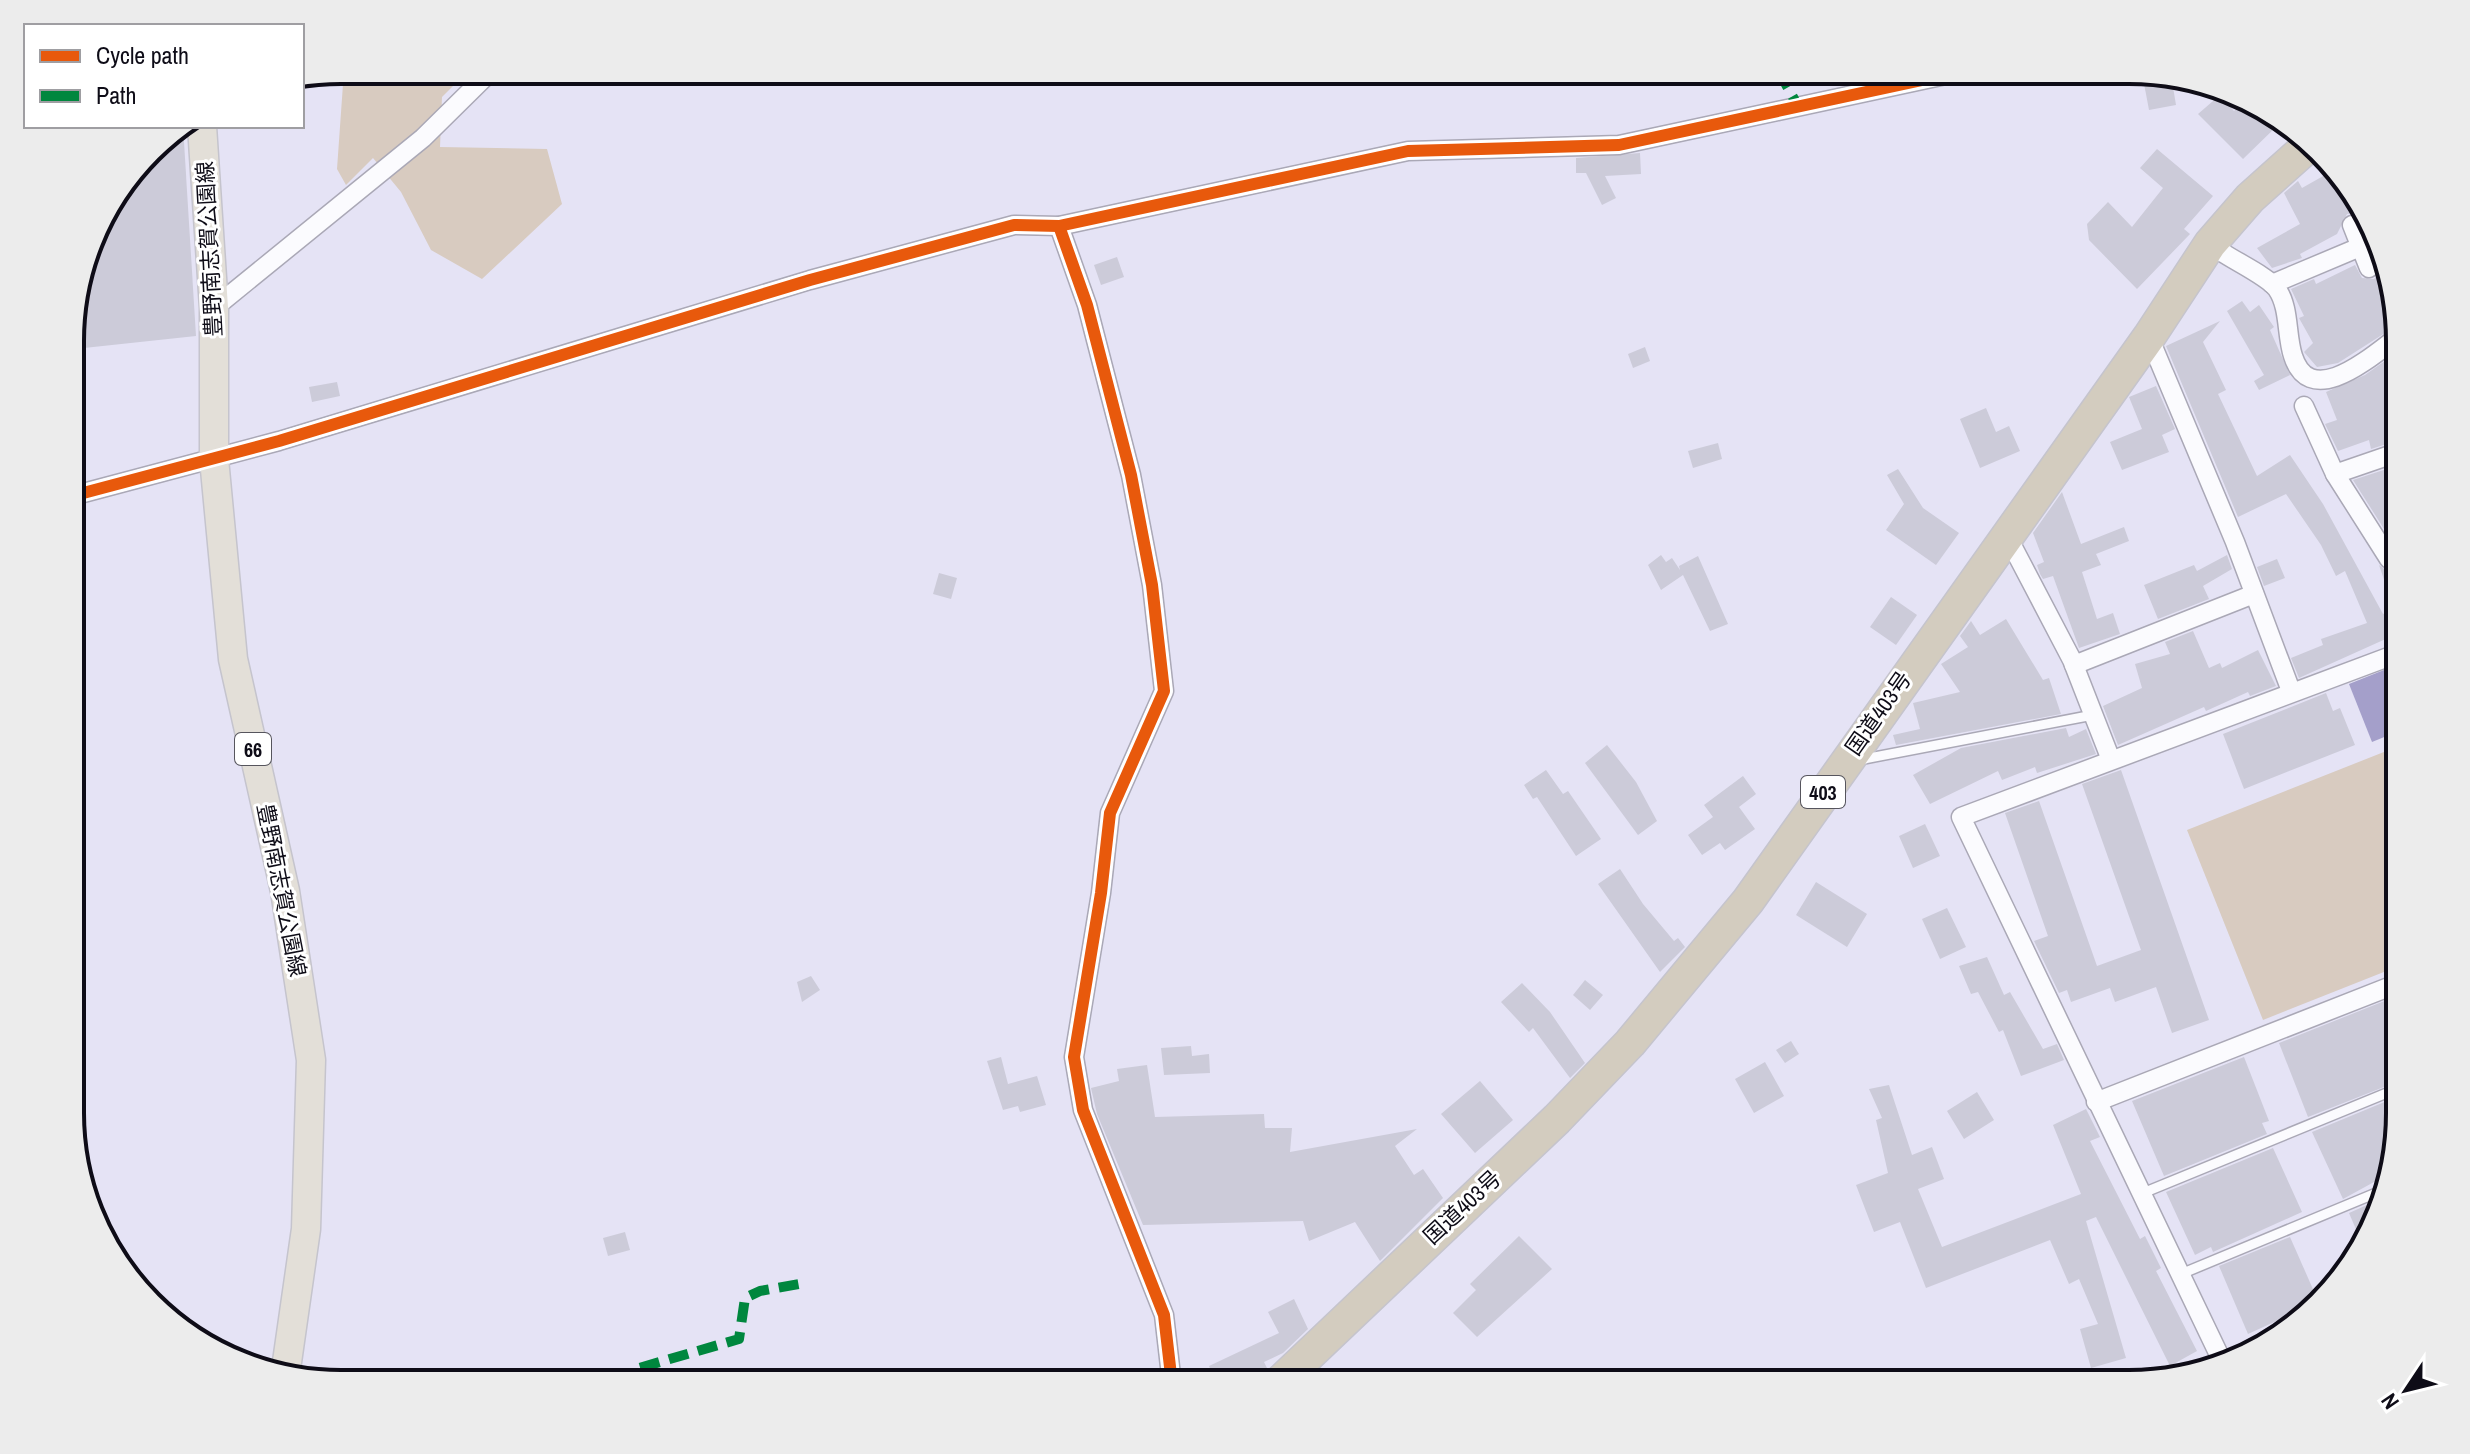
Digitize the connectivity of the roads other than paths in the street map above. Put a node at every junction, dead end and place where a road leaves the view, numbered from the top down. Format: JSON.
{"nodes":[{"id":1,"x":478,"y":84,"type":"edge"},
{"id":2,"x":1904,"y":84,"type":"edge"},
{"id":3,"x":202,"y":128,"type":"edge"},
{"id":4,"x":2302,"y":151,"type":"edge"},
{"id":5,"x":2352,"y":225,"type":"dead end"},
{"id":6,"x":1059,"y":226,"type":"junction"},
{"id":7,"x":2210,"y":244,"type":"junction"},
{"id":8,"x":2360,"y":247,"type":"junction"},
{"id":9,"x":2369,"y":268,"type":"dead end"},
{"id":10,"x":2272,"y":284,"type":"junction"},
{"id":11,"x":214,"y":308,"type":"junction"},
{"id":12,"x":2149,"y":337,"type":"junction"},
{"id":13,"x":2385,"y":346,"type":"edge"},
{"id":14,"x":2304,"y":406,"type":"dead end"},
{"id":15,"x":2385,"y":457,"type":"edge"},
{"id":16,"x":214,"y":459,"type":"junction"},
{"id":17,"x":2335,"y":474,"type":"junction"},
{"id":18,"x":84,"y":493,"type":"edge"},
{"id":19,"x":2006,"y":534,"type":"junction"},
{"id":20,"x":2385,"y":553,"type":"edge"},
{"id":21,"x":2254,"y":594,"type":"junction"},
{"id":22,"x":2385,"y":658,"type":"edge"},
{"id":23,"x":2074,"y":665,"type":"junction"},
{"id":24,"x":2291,"y":691,"type":"junction"},
{"id":25,"x":2093,"y":715,"type":"junction"},
{"id":26,"x":2111,"y":760,"type":"junction"},
{"id":27,"x":1843,"y":763,"type":"junction"},
{"id":28,"x":2385,"y":988,"type":"edge"},
{"id":29,"x":2385,"y":1094,"type":"edge"},
{"id":30,"x":2096,"y":1102,"type":"junction"},
{"id":31,"x":2143,"y":1193,"type":"junction"},
{"id":32,"x":2372,"y":1195,"type":"edge"},
{"id":33,"x":2181,"y":1274,"type":"junction"},
{"id":34,"x":2218,"y":1353,"type":"edge"},
{"id":35,"x":287,"y":1364,"type":"edge"},
{"id":36,"x":1293,"y":1369,"type":"edge"},
{"id":37,"x":1170,"y":1370,"type":"edge"}],
"edges":[{"from":1,"to":11,"type":"street"},
{"from":2,"to":6,"type":"street"},
{"from":3,"to":11,"type":"main road","name":"豊野南志賀公園線","number":"66"},
{"from":4,"to":7,"type":"highway","name":"国道403号","number":"403"},
{"from":5,"to":8,"type":"street"},
{"from":6,"to":16,"type":"street"},
{"from":6,"to":37,"type":"street"},
{"from":7,"to":10,"type":"street"},
{"from":7,"to":12,"type":"highway","name":"国道403号","number":"403"},
{"from":8,"to":9,"type":"street"},
{"from":8,"to":10,"type":"street"},
{"from":10,"to":13,"type":"street"},
{"from":11,"to":16,"type":"main road","name":"豊野南志賀公園線","number":"66"},
{"from":12,"to":19,"type":"highway","name":"国道403号","number":"403"},
{"from":12,"to":21,"type":"street"},
{"from":14,"to":17,"type":"street"},
{"from":15,"to":17,"type":"street"},
{"from":16,"to":18,"type":"street"},
{"from":16,"to":35,"type":"main road","name":"豊野南志賀公園線","number":"66"},
{"from":17,"to":20,"type":"street"},
{"from":19,"to":23,"type":"street"},
{"from":19,"to":27,"type":"highway","name":"国道403号","number":"403"},
{"from":21,"to":23,"type":"street"},
{"from":21,"to":24,"type":"street"},
{"from":22,"to":24,"type":"street"},
{"from":23,"to":25,"type":"street"},
{"from":24,"to":26,"type":"street"},
{"from":25,"to":26,"type":"street"},
{"from":25,"to":27,"type":"lane"},
{"from":26,"to":30,"type":"street"},
{"from":27,"to":36,"type":"highway","name":"国道403号","number":"403"},
{"from":28,"to":30,"type":"street"},
{"from":29,"to":31,"type":"lane"},
{"from":30,"to":31,"type":"street"},
{"from":31,"to":33,"type":"street"},
{"from":32,"to":33,"type":"lane"},
{"from":33,"to":34,"type":"street"}]}
